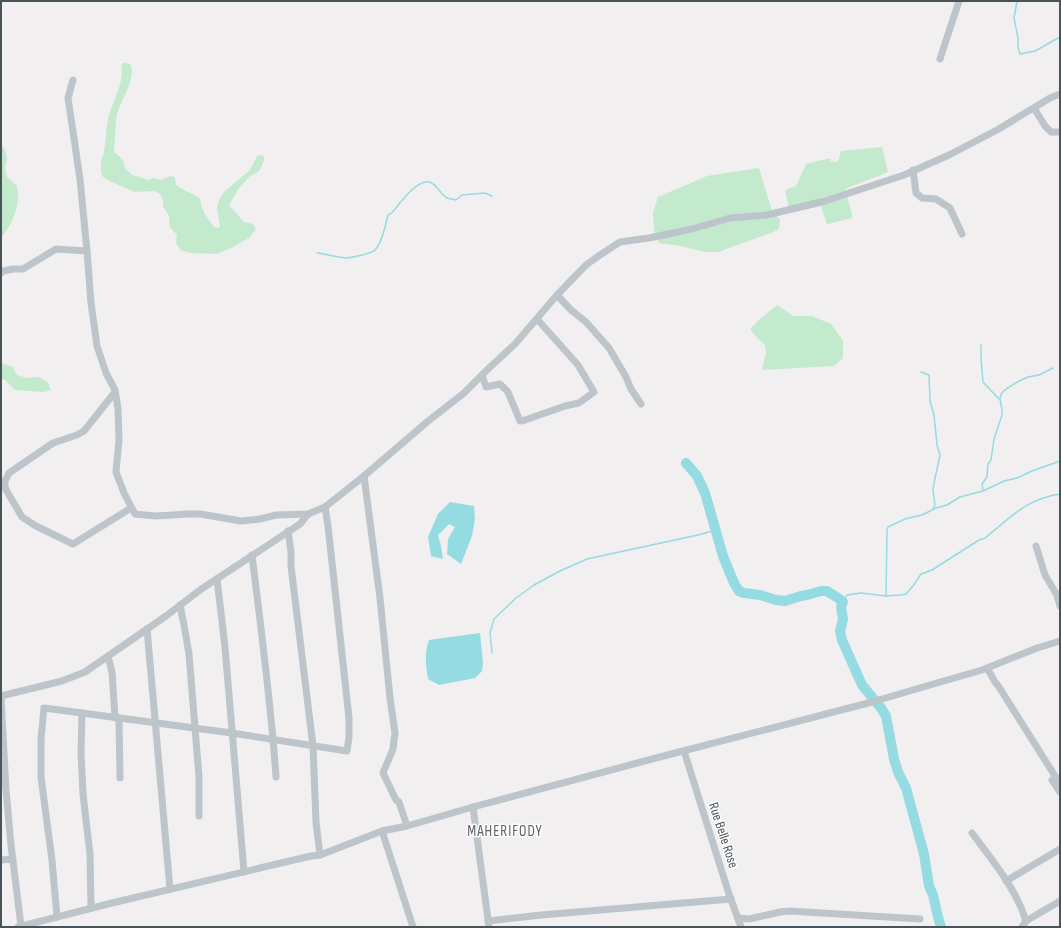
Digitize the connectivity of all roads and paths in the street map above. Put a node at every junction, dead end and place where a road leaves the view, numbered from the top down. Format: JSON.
{"nodes":[{"id":1,"x":959,"y":1,"type":"edge"},
{"id":2,"x":940,"y":59,"type":"dead end"},
{"id":3,"x":72,"y":80,"type":"dead end"},
{"id":4,"x":1060,"y":94,"type":"edge"},
{"id":5,"x":1034,"y":108,"type":"junction"},
{"id":6,"x":1060,"y":132,"type":"edge"},
{"id":7,"x":913,"y":170,"type":"junction"},
{"id":8,"x":962,"y":234,"type":"dead end"},
{"id":9,"x":87,"y":251,"type":"junction"},
{"id":10,"x":1,"y":272,"type":"edge"},
{"id":11,"x":557,"y":295,"type":"junction"},
{"id":12,"x":537,"y":319,"type":"junction"},
{"id":13,"x":482,"y":375,"type":"junction"},
{"id":14,"x":115,"y":392,"type":"junction"},
{"id":15,"x":641,"y":404,"type":"dead end"},
{"id":16,"x":364,"y":476,"type":"junction"},
{"id":17,"x":325,"y":506,"type":"junction"},
{"id":18,"x":131,"y":508,"type":"junction"},
{"id":19,"x":308,"y":514,"type":"junction"},
{"id":20,"x":288,"y":531,"type":"junction"},
{"id":21,"x":1036,"y":546,"type":"dead end"},
{"id":22,"x":252,"y":555,"type":"junction"},
{"id":23,"x":217,"y":578,"type":"junction"},
{"id":24,"x":180,"y":605,"type":"junction"},
{"id":25,"x":1060,"y":606,"type":"edge"},
{"id":26,"x":147,"y":629,"type":"junction"},
{"id":27,"x":1060,"y":641,"type":"edge"},
{"id":28,"x":108,"y":657,"type":"junction"},
{"id":29,"x":987,"y":668,"type":"junction"},
{"id":30,"x":1,"y":697,"type":"edge"},
{"id":31,"x":82,"y":713,"type":"junction"},
{"id":32,"x":117,"y":718,"type":"junction"},
{"id":33,"x":1016,"y":718,"type":"junction"},
{"id":34,"x":155,"y":723,"type":"junction"},
{"id":35,"x":195,"y":728,"type":"junction"},
{"id":36,"x":232,"y":733,"type":"junction"},
{"id":37,"x":274,"y":739,"type":"junction"},
{"id":38,"x":313,"y":746,"type":"junction"},
{"id":39,"x":684,"y":751,"type":"junction"},
{"id":40,"x":276,"y":777,"type":"dead end"},
{"id":41,"x":120,"y":778,"type":"dead end"},
{"id":42,"x":1060,"y":784,"type":"edge"},
{"id":43,"x":1060,"y":792,"type":"edge"},
{"id":44,"x":473,"y":807,"type":"junction"},
{"id":45,"x":199,"y":816,"type":"dead end"},
{"id":46,"x":407,"y":826,"type":"junction"},
{"id":47,"x":382,"y":831,"type":"junction"},
{"id":48,"x":972,"y":832,"type":"dead end"},
{"id":49,"x":1060,"y":849,"type":"edge"},
{"id":50,"x":320,"y":855,"type":"junction"},
{"id":51,"x":12,"y":859,"type":"junction"},
{"id":52,"x":1,"y":860,"type":"edge"},
{"id":53,"x":244,"y":872,"type":"junction"},
{"id":54,"x":1006,"y":881,"type":"junction"},
{"id":55,"x":170,"y":889,"type":"junction"},
{"id":56,"x":731,"y":899,"type":"junction"},
{"id":57,"x":1060,"y":901,"type":"edge"},
{"id":58,"x":91,"y":908,"type":"junction"},
{"id":59,"x":57,"y":917,"type":"junction"},
{"id":60,"x":738,"y":918,"type":"junction"},
{"id":61,"x":920,"y":919,"type":"dead end"},
{"id":62,"x":489,"y":924,"type":"edge"},
{"id":63,"x":1024,"y":924,"type":"edge"},
{"id":64,"x":20,"y":927,"type":"edge"},
{"id":65,"x":413,"y":927,"type":"edge"},
{"id":66,"x":740,"y":927,"type":"edge"}],
"edges":[{"from":1,"to":2,"type":"street"},
{"from":3,"to":9,"type":"street"},
{"from":4,"to":5,"type":"street"},
{"from":5,"to":6,"type":"street"},
{"from":5,"to":7,"type":"street"},
{"from":7,"to":8,"type":"street"},
{"from":7,"to":11,"type":"street"},
{"from":9,"to":10,"type":"street"},
{"from":9,"to":14,"type":"street"},
{"from":11,"to":12,"type":"street"},
{"from":11,"to":15,"type":"street"},
{"from":12,"to":13,"type":"street"},
{"from":12,"to":13,"type":"street"},
{"from":13,"to":16,"type":"street"},
{"from":14,"to":18,"type":"street"},
{"from":14,"to":18,"type":"street"},
{"from":16,"to":17,"type":"street"},
{"from":16,"to":46,"type":"street"},
{"from":17,"to":19,"type":"street"},
{"from":17,"to":38,"type":"street"},
{"from":18,"to":19,"type":"street"},
{"from":19,"to":20,"type":"street"},
{"from":20,"to":22,"type":"street"},
{"from":20,"to":38,"type":"street"},
{"from":21,"to":25,"type":"street"},
{"from":22,"to":23,"type":"street"},
{"from":22,"to":37,"type":"street"},
{"from":23,"to":24,"type":"street"},
{"from":23,"to":36,"type":"street"},
{"from":24,"to":26,"type":"street"},
{"from":24,"to":35,"type":"street"},
{"from":26,"to":28,"type":"street"},
{"from":26,"to":34,"type":"street"},
{"from":27,"to":29,"type":"street"},
{"from":28,"to":30,"type":"street"},
{"from":28,"to":32,"type":"street"},
{"from":29,"to":33,"type":"street"},
{"from":29,"to":39,"type":"street"},
{"from":30,"to":51,"type":"street"},
{"from":31,"to":32,"type":"street"},
{"from":31,"to":58,"type":"street"},
{"from":31,"to":59,"type":"street"},
{"from":32,"to":34,"type":"street"},
{"from":32,"to":41,"type":"street"},
{"from":33,"to":42,"type":"street"},
{"from":33,"to":43,"type":"street"},
{"from":34,"to":35,"type":"street"},
{"from":34,"to":55,"type":"street"},
{"from":35,"to":36,"type":"street"},
{"from":35,"to":45,"type":"street"},
{"from":36,"to":37,"type":"street"},
{"from":36,"to":53,"type":"street"},
{"from":37,"to":38,"type":"street"},
{"from":37,"to":40,"type":"street"},
{"from":38,"to":50,"type":"street"},
{"from":39,"to":44,"type":"street"},
{"from":39,"to":56,"type":"street","name":"Rue Belle Rose"},
{"from":44,"to":46,"type":"street"},
{"from":44,"to":62,"type":"street"},
{"from":46,"to":47,"type":"street"},
{"from":47,"to":50,"type":"street"},
{"from":47,"to":65,"type":"street"},
{"from":48,"to":54,"type":"street"},
{"from":49,"to":54,"type":"street"},
{"from":50,"to":53,"type":"street"},
{"from":51,"to":52,"type":"street"},
{"from":51,"to":64,"type":"street"},
{"from":53,"to":55,"type":"street"},
{"from":54,"to":63,"type":"street"},
{"from":55,"to":58,"type":"street"},
{"from":56,"to":60,"type":"street","name":"Rue Belle Rose"},
{"from":56,"to":62,"type":"street"},
{"from":57,"to":63,"type":"street"},
{"from":58,"to":59,"type":"street"},
{"from":59,"to":64,"type":"street"},
{"from":60,"to":61,"type":"street"},
{"from":60,"to":66,"type":"street","name":"Rue Belle Rose"}]}
